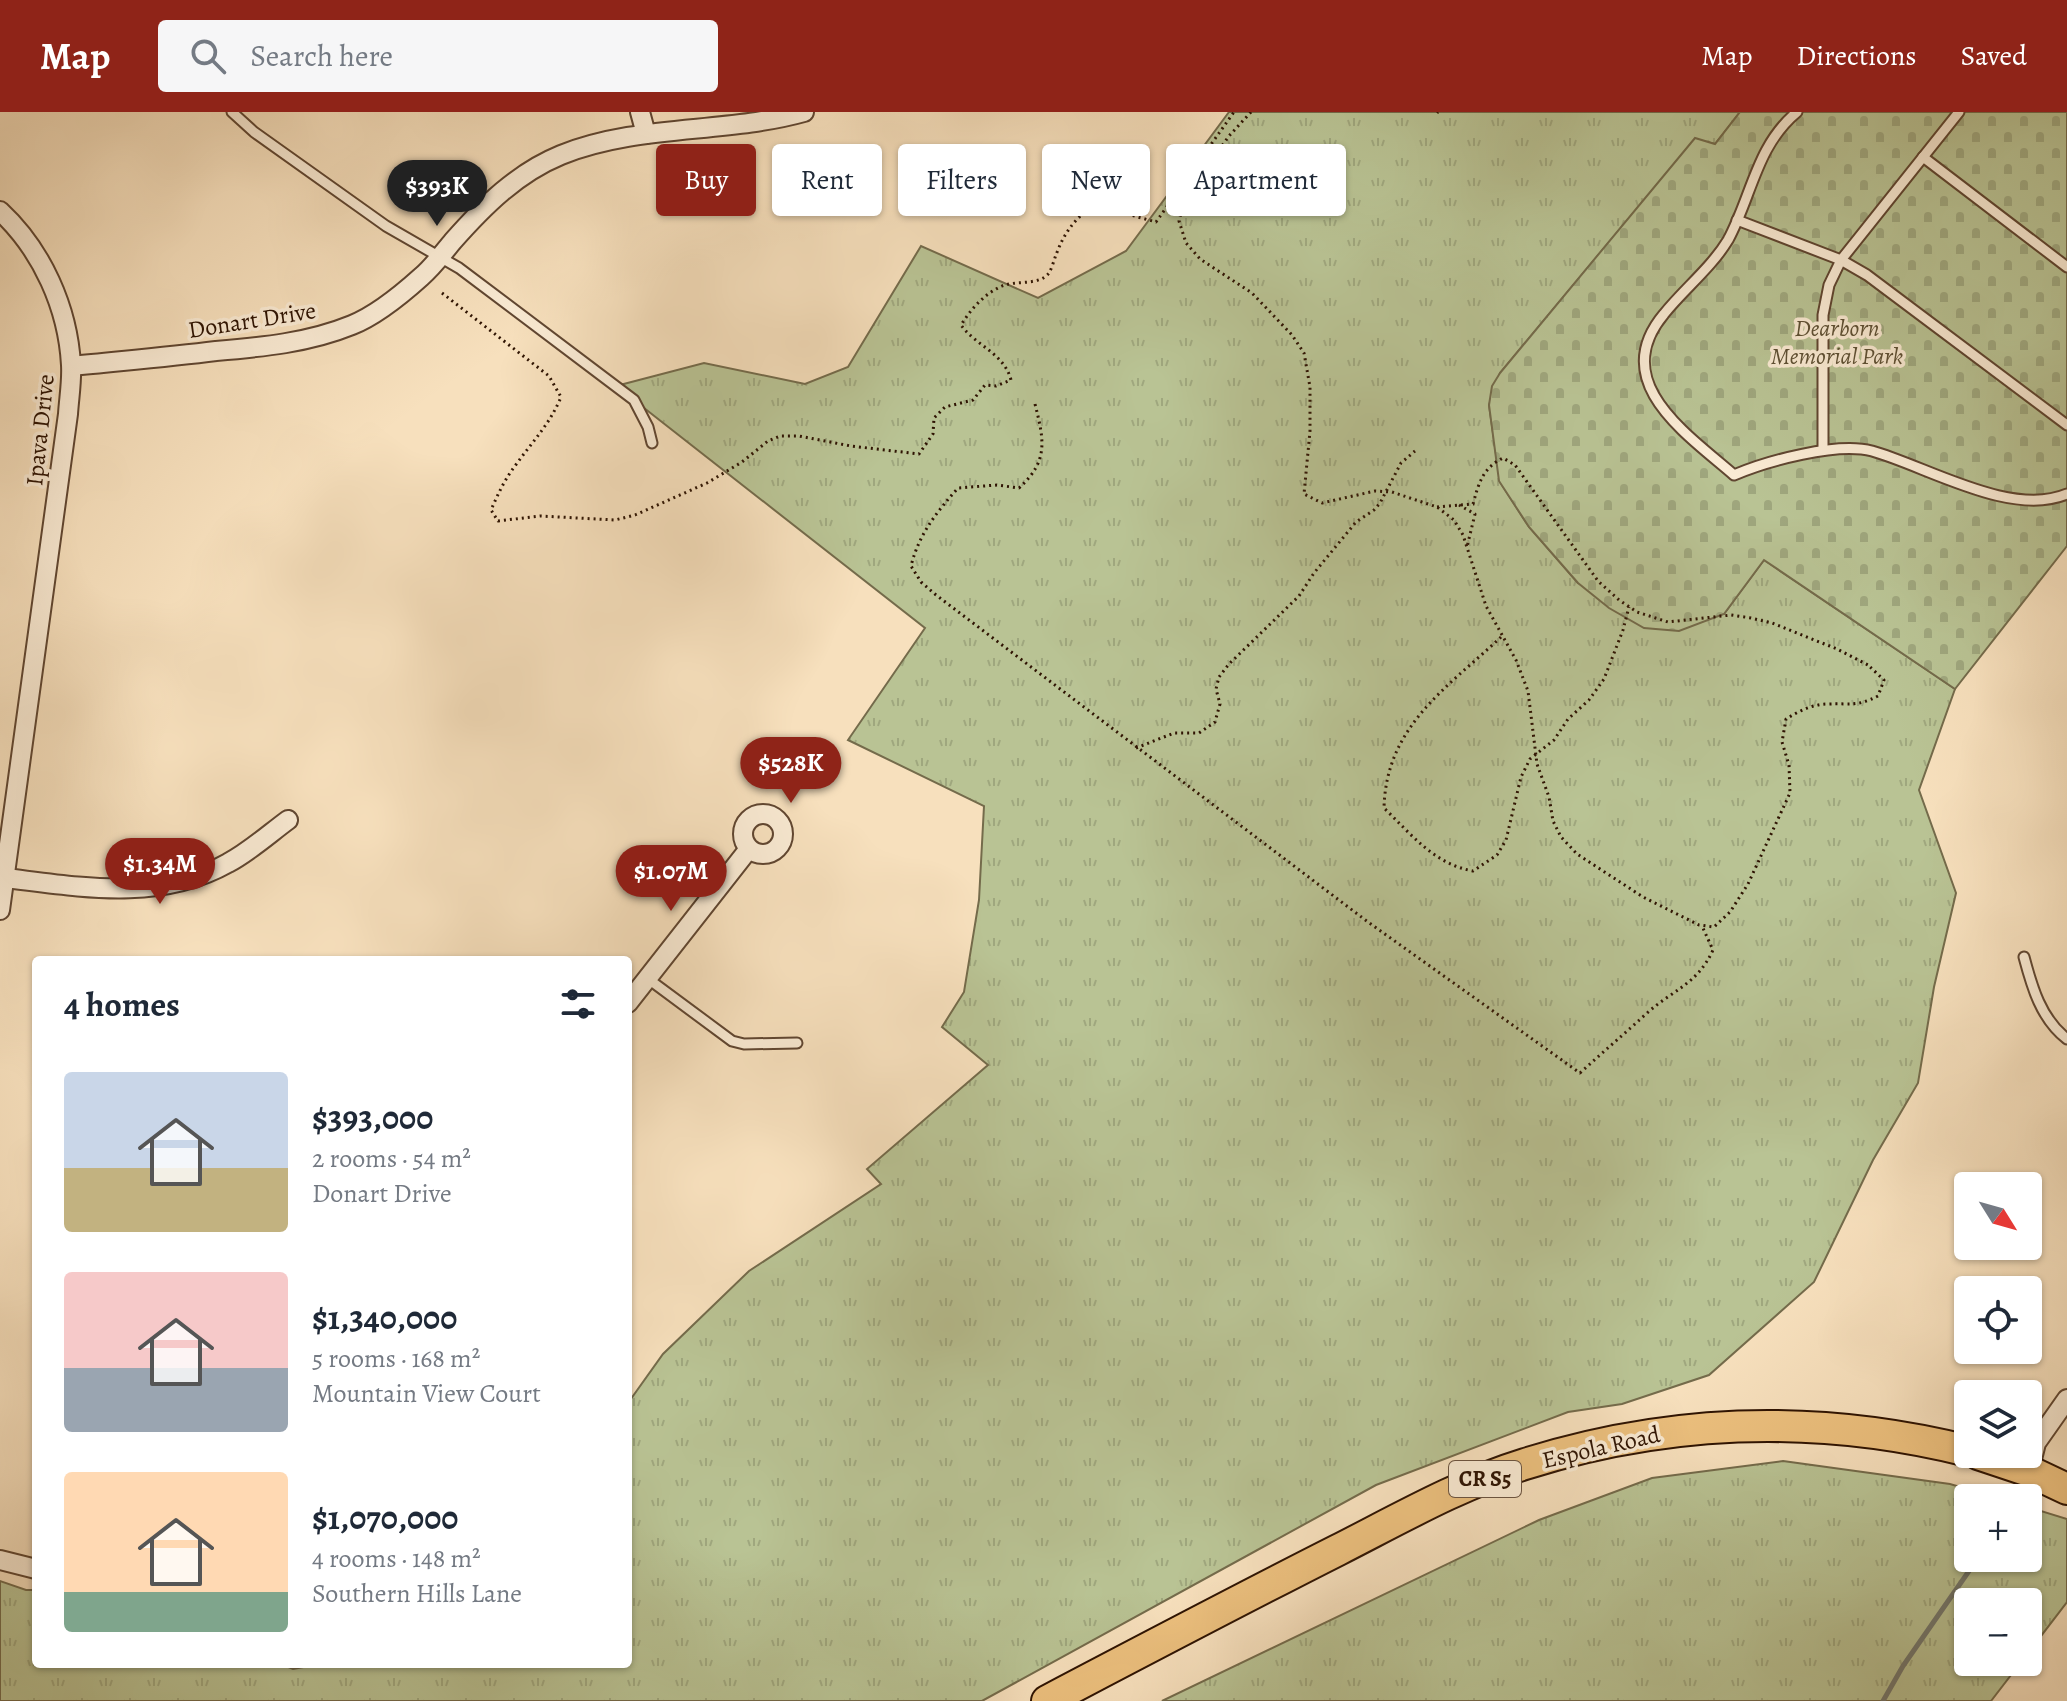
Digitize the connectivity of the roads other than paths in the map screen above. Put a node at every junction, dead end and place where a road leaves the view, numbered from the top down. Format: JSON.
{"nodes":[{"id":1,"x":232,"y":112,"type":"edge"},
{"id":2,"x":640,"y":112,"type":"edge"},
{"id":3,"x":804,"y":112,"type":"edge"},
{"id":4,"x":1797,"y":112,"type":"edge"},
{"id":5,"x":1959,"y":112,"type":"edge"},
{"id":6,"x":646,"y":134,"type":"junction"},
{"id":7,"x":1923,"y":157,"type":"junction"},
{"id":8,"x":0,"y":211,"type":"edge"},
{"id":9,"x":1737,"y":220,"type":"junction"},
{"id":10,"x":439,"y":257,"type":"junction"},
{"id":11,"x":1841,"y":260,"type":"junction"},
{"id":12,"x":2067,"y":267,"type":"edge"},
{"id":13,"x":72,"y":366,"type":"junction"},
{"id":14,"x":2067,"y":425,"type":"edge"},
{"id":15,"x":652,"y":443,"type":"dead end"},
{"id":16,"x":1823,"y":450,"type":"junction"},
{"id":17,"x":2067,"y":494,"type":"edge"},
{"id":18,"x":288,"y":820,"type":"dead end"},
{"id":19,"x":748,"y":850,"type":"dead end"},
{"id":20,"x":5,"y":878,"type":"junction"},
{"id":21,"x":0,"y":910,"type":"edge"},
{"id":22,"x":2024,"y":957,"type":"dead end"},
{"id":23,"x":647,"y":978,"type":"junction"},
{"id":24,"x":632,"y":998,"type":"edge"},
{"id":25,"x":2067,"y":1039,"type":"edge"},
{"id":26,"x":797,"y":1043,"type":"dead end"},
{"id":27,"x":2067,"y":1399,"type":"edge"},
{"id":28,"x":1954,"y":1449,"type":"edge"},
{"id":29,"x":2020,"y":1468,"type":"edge"},
{"id":30,"x":2029,"y":1471,"type":"junction"},
{"id":31,"x":2067,"y":1489,"type":"edge"},
{"id":32,"x":0,"y":1560,"type":"edge"},
{"id":33,"x":32,"y":1568,"type":"edge"},
{"id":34,"x":1047,"y":1701,"type":"edge"}],
"edges":[{"from":1,"to":10,"type":"lane"},
{"from":2,"to":6,"type":"street"},
{"from":3,"to":6,"type":"street","name":"Donart Drive"},
{"from":4,"to":9,"type":"lane"},
{"from":5,"to":7,"type":"lane"},
{"from":6,"to":10,"type":"street","name":"Donart Drive"},
{"from":7,"to":11,"type":"lane"},
{"from":7,"to":12,"type":"lane"},
{"from":8,"to":13,"type":"street","name":"Ipava Drive"},
{"from":9,"to":11,"type":"lane"},
{"from":9,"to":16,"type":"lane"},
{"from":10,"to":13,"type":"street","name":"Donart Drive"},
{"from":10,"to":15,"type":"lane"},
{"from":11,"to":14,"type":"lane"},
{"from":11,"to":16,"type":"lane"},
{"from":13,"to":20,"type":"street","name":"Ipava Drive"},
{"from":16,"to":17,"type":"lane"},
{"from":18,"to":20,"type":"street"},
{"from":19,"to":23,"type":"street"},
{"from":20,"to":21,"type":"street","name":"Ipava Drive"},
{"from":22,"to":25,"type":"lane"},
{"from":23,"to":24,"type":"street"},
{"from":23,"to":26,"type":"lane"},
{"from":27,"to":30,"type":"street"},
{"from":28,"to":34,"type":"main road","name":"Espola Road","number":"CR S5"},
{"from":29,"to":30,"type":"main road"},
{"from":30,"to":31,"type":"main road"},
{"from":32,"to":33,"type":"street"}]}
